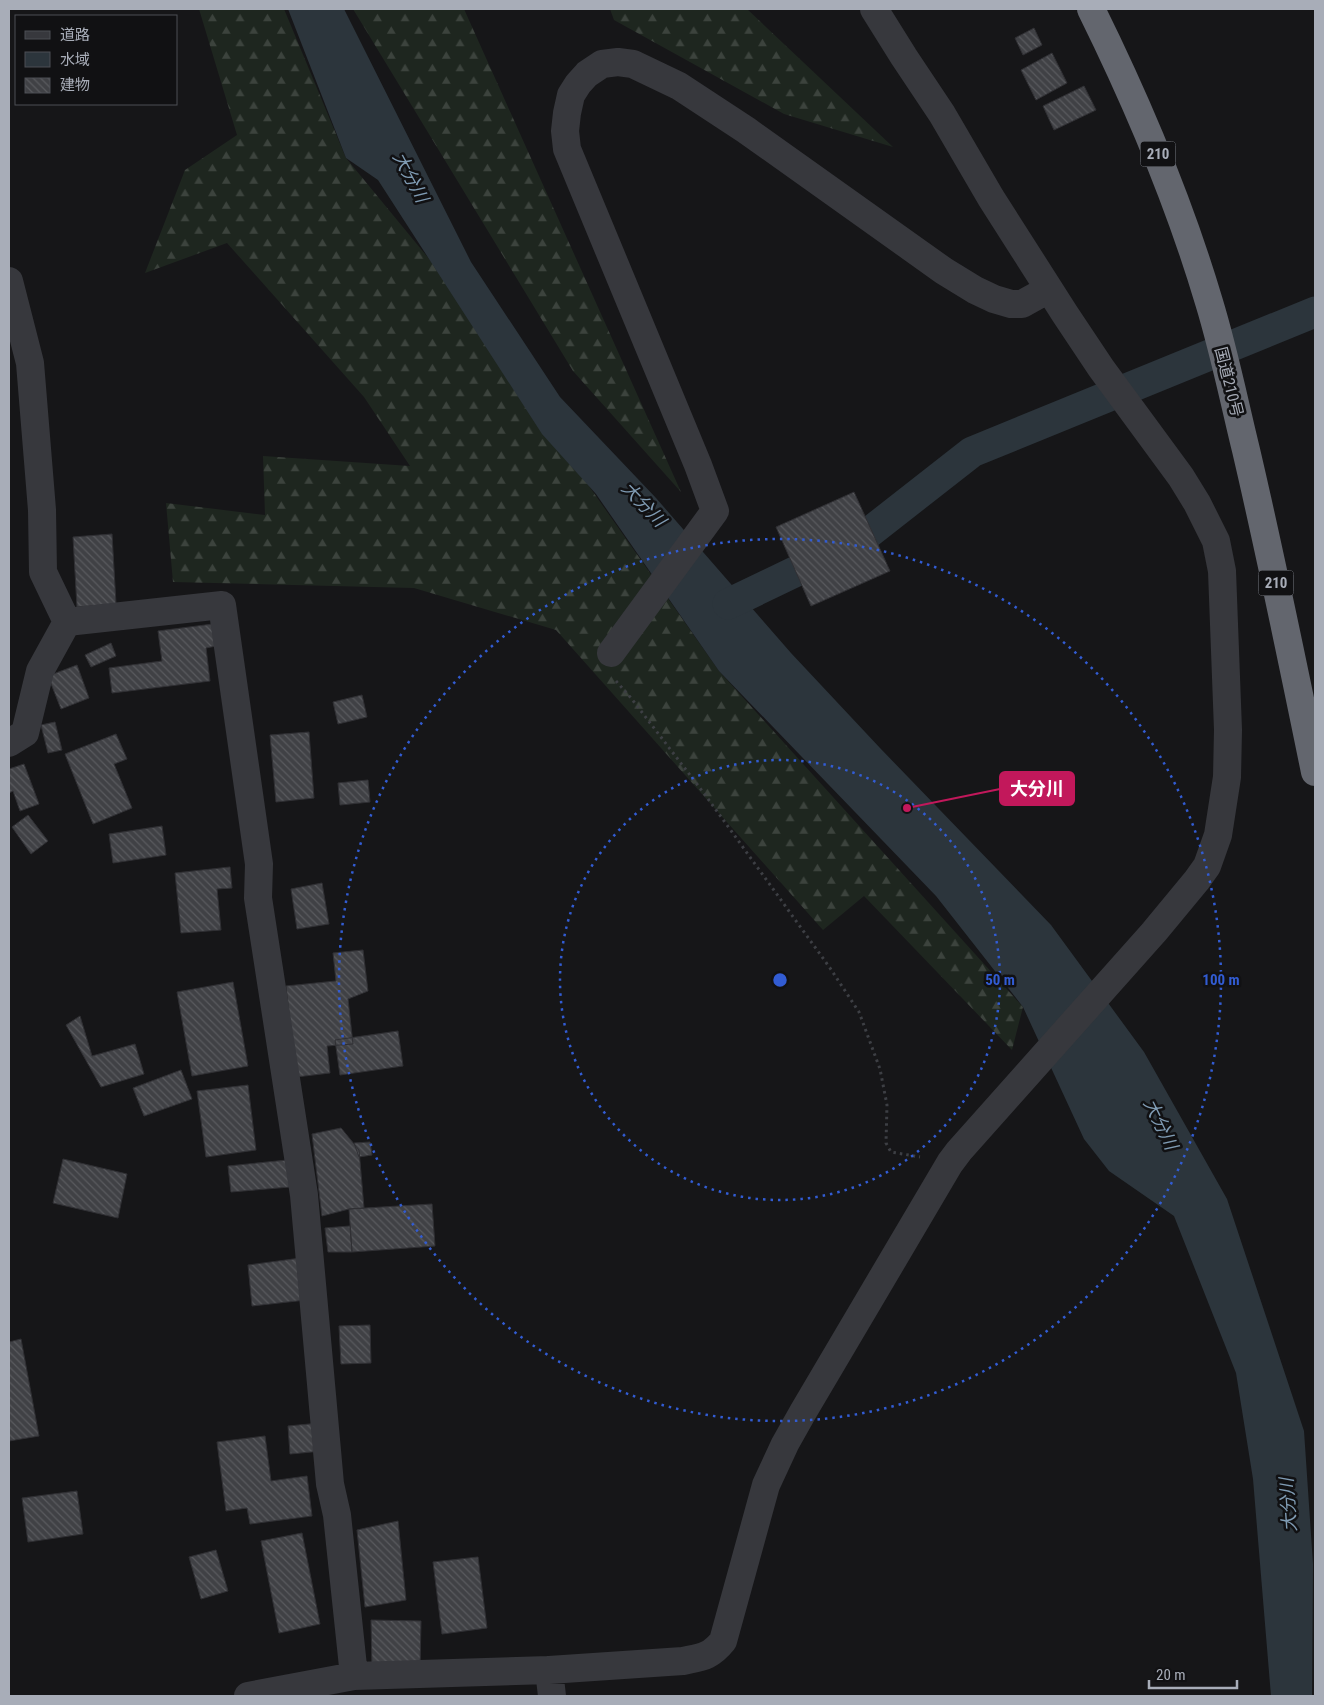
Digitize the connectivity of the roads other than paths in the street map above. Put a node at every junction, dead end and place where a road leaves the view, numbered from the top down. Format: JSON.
{"nodes":[{"id":1,"x":874,"y":9,"type":"edge"},
{"id":2,"x":1091,"y":9,"type":"edge"},
{"id":3,"x":9,"y":281,"type":"edge"},
{"id":4,"x":1049,"y":289,"type":"junction"},
{"id":5,"x":67,"y":622,"type":"junction"},
{"id":6,"x":611,"y":653,"type":"road end"},
{"id":7,"x":9,"y":743,"type":"edge"},
{"id":8,"x":1315,"y":772,"type":"edge"},
{"id":9,"x":354,"y":1676,"type":"junction"},
{"id":10,"x":550,"y":1683,"type":"edge"},
{"id":11,"x":248,"y":1696,"type":"edge"}],
"edges":[{"from":1,"to":4,"type":"street"},
{"from":2,"to":8,"type":"highway","name":"国道210号","number":"210"},
{"from":3,"to":5,"type":"street"},
{"from":4,"to":6,"type":"street"},
{"from":4,"to":10,"type":"street"},
{"from":5,"to":7,"type":"street"},
{"from":5,"to":9,"type":"street"},
{"from":9,"to":10,"type":"street"},
{"from":9,"to":11,"type":"street"}]}
